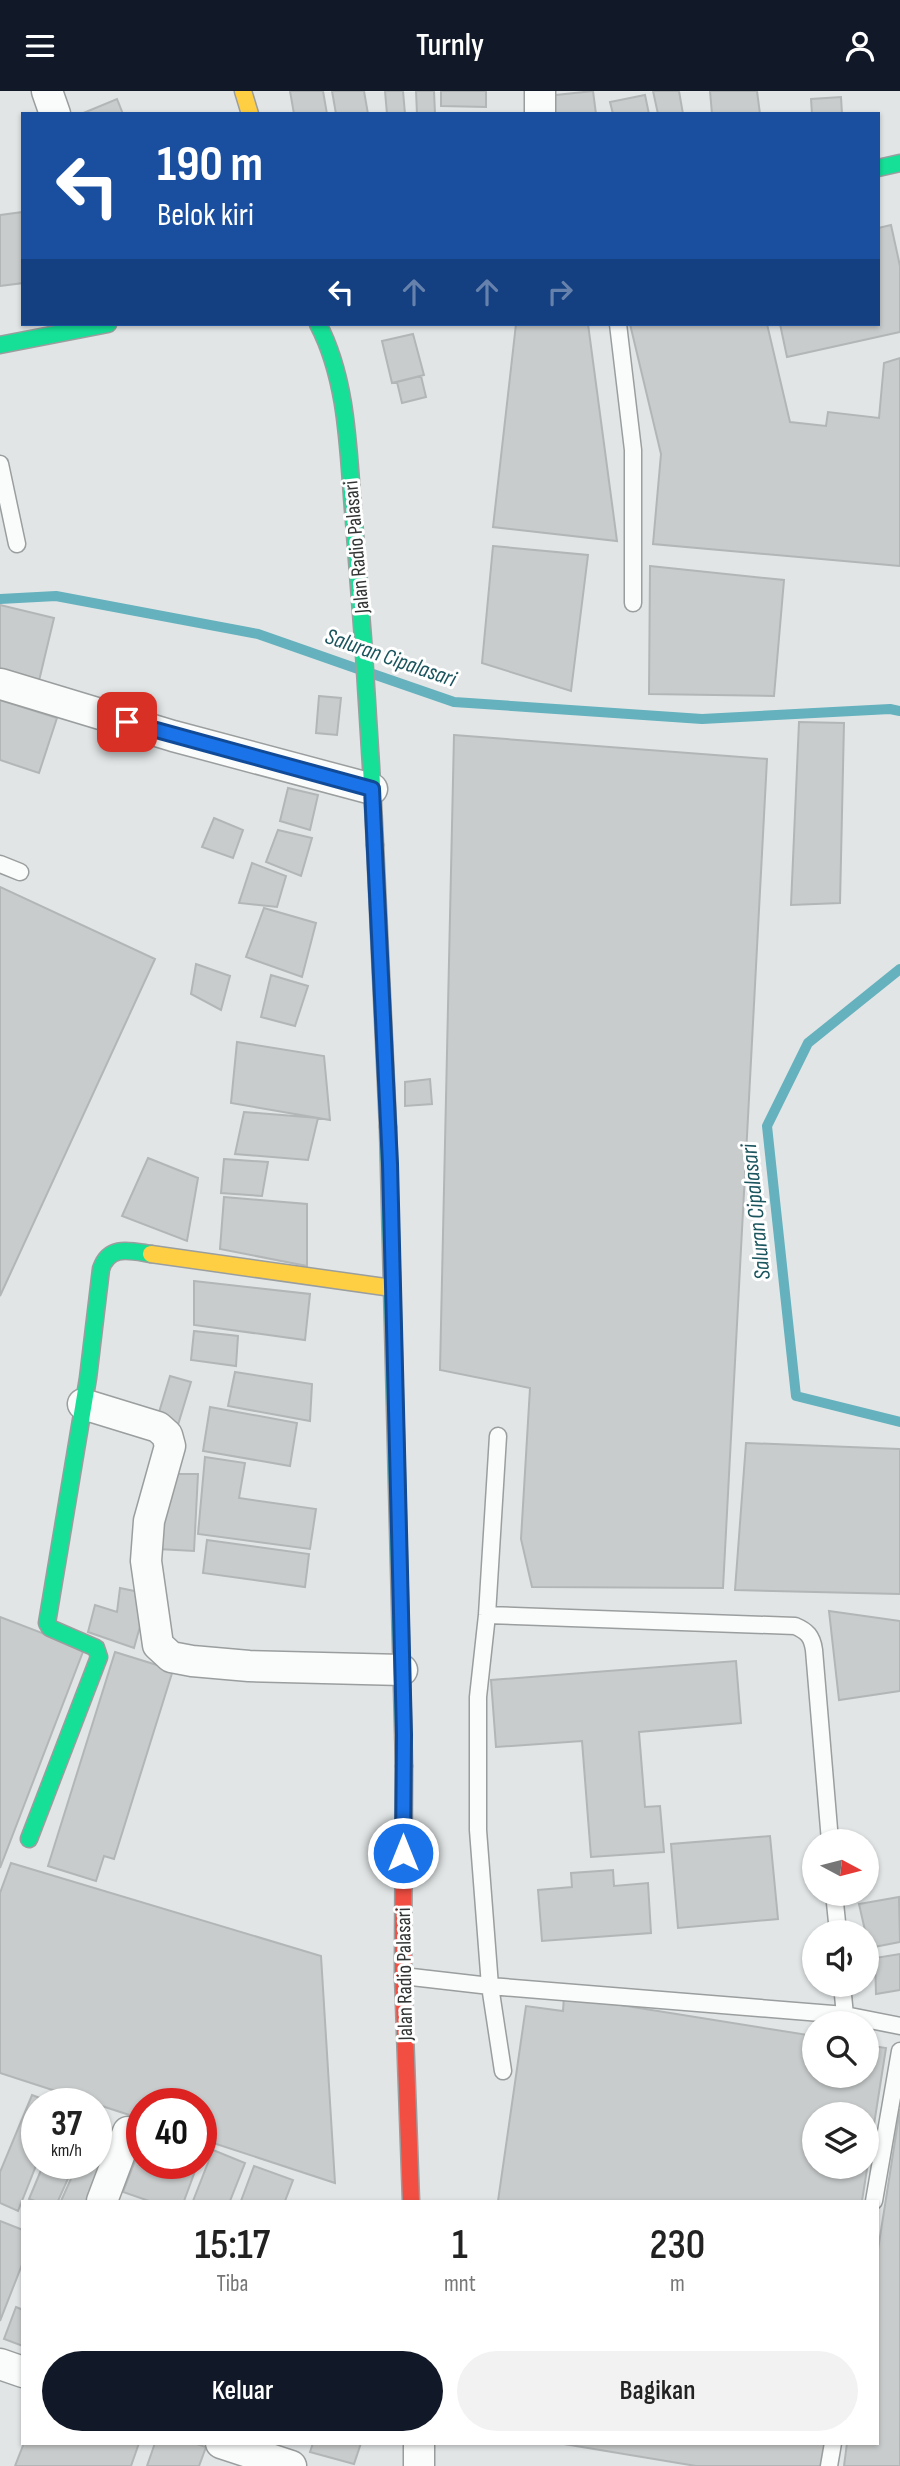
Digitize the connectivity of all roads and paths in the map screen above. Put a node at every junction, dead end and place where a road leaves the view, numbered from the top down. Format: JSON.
{"nodes":[{"id":1,"x":47,"y":91,"type":"edge"},
{"id":2,"x":243,"y":91,"type":"edge"},
{"id":3,"x":540,"y":91,"type":"edge"},
{"id":4,"x":54,"y":112,"type":"edge"},
{"id":5,"x":249,"y":112,"type":"edge"},
{"id":6,"x":541,"y":112,"type":"edge"},
{"id":7,"x":900,"y":163,"type":"edge"},
{"id":8,"x":880,"y":168,"type":"edge"},
{"id":9,"x":98,"y":326,"type":"edge"},
{"id":10,"x":319,"y":326,"type":"edge"},
{"id":11,"x":618,"y":326,"type":"edge"},
{"id":12,"x":0,"y":345,"type":"edge"},
{"id":13,"x":0,"y":464,"type":"edge"},
{"id":14,"x":17,"y":544,"type":"dead end"},
{"id":15,"x":633,"y":603,"type":"dead end"},
{"id":16,"x":1,"y":684,"type":"edge"},
{"id":17,"x":372,"y":789,"type":"junction"},
{"id":18,"x":0,"y":864,"type":"edge"},
{"id":19,"x":20,"y":872,"type":"dead end"},
{"id":20,"x":392,"y":1288,"type":"junction"},
{"id":21,"x":83,"y":1404,"type":"junction"},
{"id":22,"x":498,"y":1436,"type":"dead end"},
{"id":23,"x":487,"y":1615,"type":"junction"},
{"id":24,"x":402,"y":1671,"type":"junction"},
{"id":25,"x":829,"y":1829,"type":"edge"},
{"id":26,"x":29,"y":1839,"type":"dead end"},
{"id":27,"x":403,"y":1976,"type":"junction"},
{"id":28,"x":490,"y":1986,"type":"junction"},
{"id":29,"x":802,"y":2011,"type":"edge"},
{"id":30,"x":879,"y":2022,"type":"edge"},
{"id":31,"x":900,"y":2026,"type":"edge"},
{"id":32,"x":900,"y":2051,"type":"edge"},
{"id":33,"x":503,"y":2071,"type":"dead end"},
{"id":34,"x":126,"y":2138,"type":"edge"},
{"id":35,"x":103,"y":2200,"type":"edge"},
{"id":36,"x":411,"y":2200,"type":"edge"},
{"id":37,"x":874,"y":2200,"type":"edge"},
{"id":38,"x":0,"y":2364,"type":"edge"},
{"id":39,"x":21,"y":2371,"type":"edge"},
{"id":40,"x":229,"y":2445,"type":"edge"},
{"id":41,"x":419,"y":2445,"type":"edge"},
{"id":42,"x":833,"y":2445,"type":"edge"},
{"id":43,"x":285,"y":2460,"type":"edge"},
{"id":44,"x":419,"y":2466,"type":"edge"},
{"id":45,"x":829,"y":2466,"type":"edge"}],
"edges":[{"from":1,"to":4,"type":"street"},
{"from":2,"to":5,"type":"street"},
{"from":3,"to":6,"type":"street"},
{"from":7,"to":8,"type":"street"},
{"from":9,"to":12,"type":"street"},
{"from":10,"to":17,"type":"street","name":"Jalan Radio Palasari"},
{"from":11,"to":15,"type":"lane"},
{"from":13,"to":14,"type":"lane"},
{"from":16,"to":17,"type":"street"},
{"from":17,"to":20,"type":"street","name":"Jalan Radio Palasari"},
{"from":18,"to":19,"type":"lane"},
{"from":20,"to":21,"type":"street"},
{"from":20,"to":24,"type":"street","name":"Jalan Radio Palasari"},
{"from":21,"to":24,"type":"street"},
{"from":21,"to":26,"type":"street"},
{"from":22,"to":23,"type":"lane"},
{"from":23,"to":25,"type":"lane"},
{"from":23,"to":28,"type":"lane"},
{"from":24,"to":27,"type":"street","name":"Jalan Radio Palasari"},
{"from":27,"to":28,"type":"lane"},
{"from":27,"to":36,"type":"street","name":"Jalan Radio Palasari"},
{"from":28,"to":29,"type":"lane"},
{"from":28,"to":33,"type":"lane"},
{"from":30,"to":31,"type":"lane"},
{"from":32,"to":37,"type":"lane"},
{"from":34,"to":35,"type":"street"},
{"from":38,"to":39,"type":"street"},
{"from":40,"to":43,"type":"street"},
{"from":41,"to":44,"type":"street"},
{"from":42,"to":45,"type":"lane"}]}
